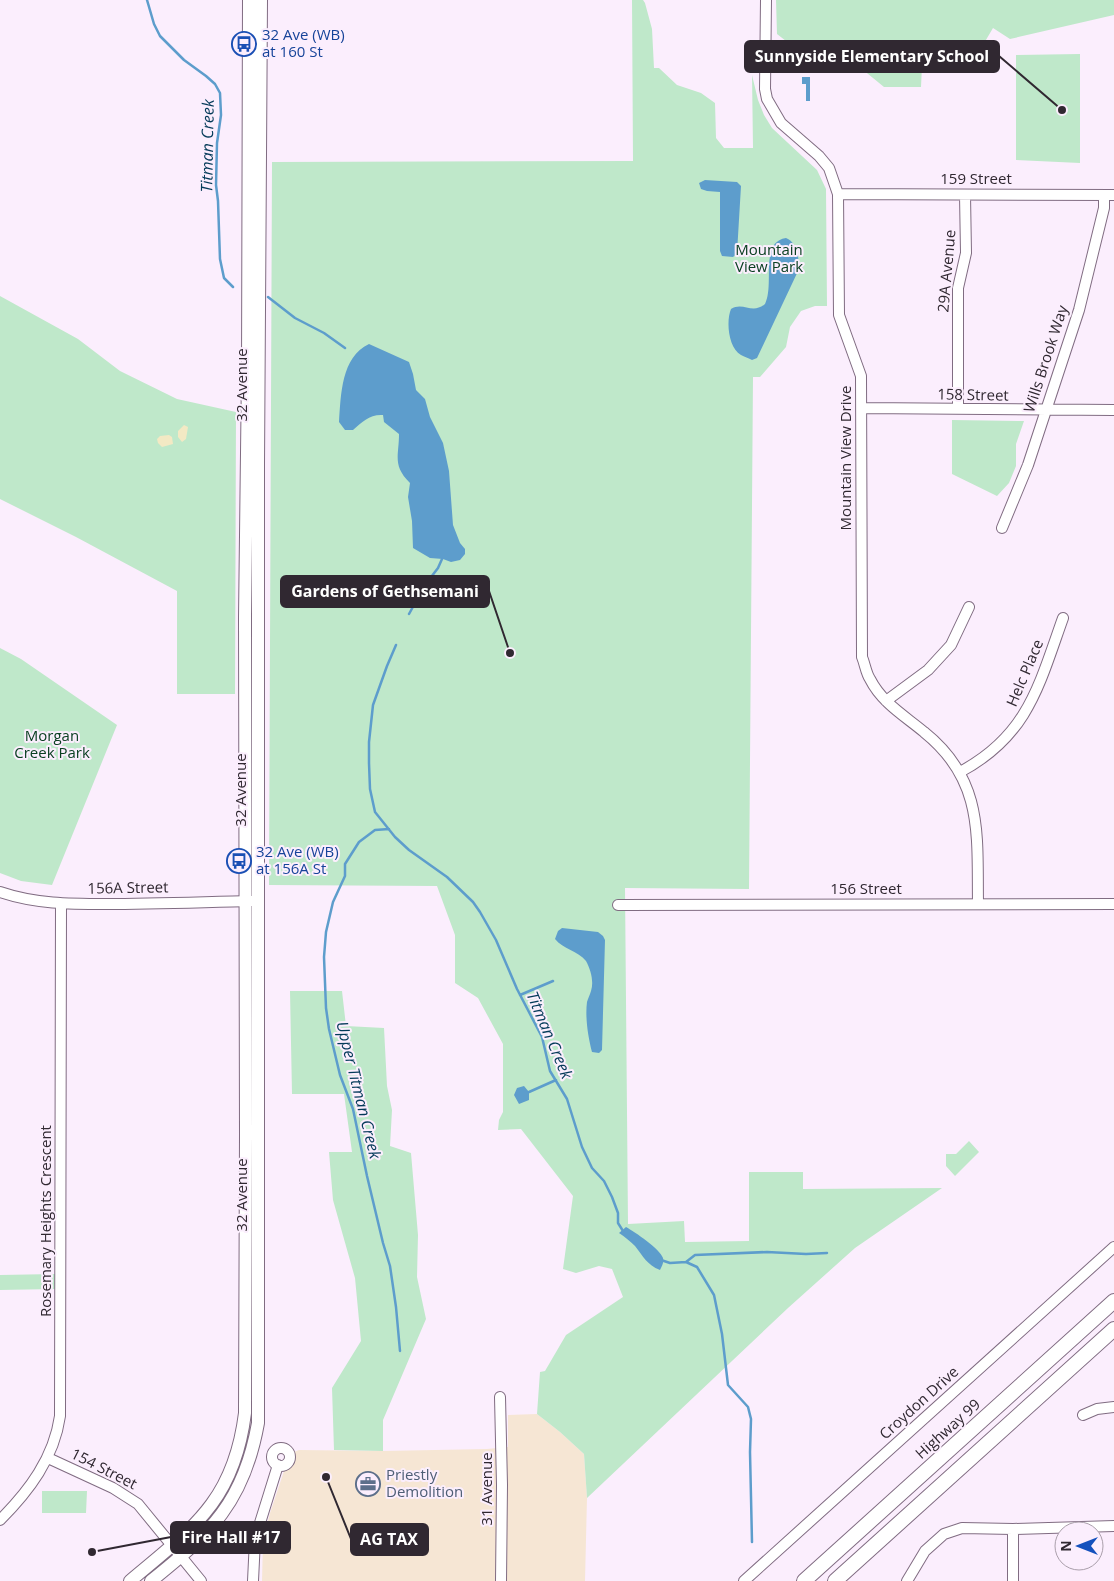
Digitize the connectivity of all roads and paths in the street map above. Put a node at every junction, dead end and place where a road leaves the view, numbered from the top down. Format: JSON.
{"nodes":[{"id":1,"x":249,"y":0,"type":"edge"},
{"id":2,"x":261,"y":0,"type":"edge"},
{"id":3,"x":766,"y":0,"type":"edge"},
{"id":4,"x":838,"y":194,"type":"junction"},
{"id":5,"x":965,"y":195,"type":"junction"},
{"id":6,"x":1109,"y":195,"type":"edge"},
{"id":7,"x":862,"y":408,"type":"junction"},
{"id":8,"x":958,"y":409,"type":"junction"},
{"id":9,"x":1045,"y":410,"type":"junction"},
{"id":10,"x":1114,"y":410,"type":"edge"},
{"id":11,"x":1002,"y":528,"type":"dead end"},
{"id":12,"x":969,"y":607,"type":"dead end"},
{"id":13,"x":1063,"y":618,"type":"dead end"},
{"id":14,"x":886,"y":701,"type":"junction"},
{"id":15,"x":960,"y":772,"type":"junction"},
{"id":16,"x":0,"y":892,"type":"edge"},
{"id":17,"x":251,"y":901,"type":"junction"},
{"id":18,"x":61,"y":904,"type":"junction"},
{"id":19,"x":978,"y":904,"type":"junction"},
{"id":20,"x":1114,"y":904,"type":"edge"},
{"id":21,"x":618,"y":905,"type":"dead end"},
{"id":22,"x":246,"y":1148,"type":"junction"},
{"id":23,"x":258,"y":1207,"type":"junction"},
{"id":24,"x":1114,"y":1247,"type":"edge"},
{"id":25,"x":1114,"y":1302,"type":"edge"},
{"id":26,"x":1114,"y":1328,"type":"edge"},
{"id":27,"x":500,"y":1397,"type":"dead end"},
{"id":28,"x":1114,"y":1407,"type":"edge"},
{"id":29,"x":1083,"y":1415,"type":"dead end"},
{"id":30,"x":48,"y":1458,"type":"junction"},
{"id":31,"x":278,"y":1466,"type":"dead end"},
{"id":32,"x":2,"y":1515,"type":"edge"},
{"id":33,"x":1114,"y":1526,"type":"edge"},
{"id":34,"x":1013,"y":1529,"type":"junction"},
{"id":35,"x":173,"y":1545,"type":"junction"},
{"id":36,"x":182,"y":1556,"type":"junction"},
{"id":37,"x":130,"y":1581,"type":"edge"},
{"id":38,"x":151,"y":1581,"type":"edge"},
{"id":39,"x":201,"y":1581,"type":"edge"},
{"id":40,"x":253,"y":1581,"type":"edge"},
{"id":41,"x":501,"y":1581,"type":"edge"},
{"id":42,"x":744,"y":1581,"type":"edge"},
{"id":43,"x":804,"y":1581,"type":"edge"},
{"id":44,"x":835,"y":1581,"type":"edge"},
{"id":45,"x":906,"y":1581,"type":"edge"},
{"id":46,"x":1013,"y":1581,"type":"edge"}],
"edges":[{"from":1,"to":17,"type":"main road","name":"32 Avenue"},
{"from":2,"to":17,"type":"main road","name":"32 Avenue"},
{"from":3,"to":4,"type":"street","name":"Mountain View Drive"},
{"from":4,"to":5,"type":"street","name":"159 Street"},
{"from":4,"to":7,"type":"street","name":"Mountain View Drive"},
{"from":5,"to":6,"type":"street","name":"159 Street"},
{"from":5,"to":8,"type":"street","name":"29A Avenue"},
{"from":6,"to":9,"type":"street","name":"Wills Brook Way"},
{"from":7,"to":8,"type":"street","name":"158 Street"},
{"from":7,"to":14,"type":"street","name":"Mountain View Drive"},
{"from":8,"to":9,"type":"street","name":"158 Street"},
{"from":9,"to":10,"type":"street","name":"158 Street"},
{"from":9,"to":11,"type":"street","name":"Wills Brook Way"},
{"from":12,"to":14,"type":"street"},
{"from":13,"to":15,"type":"street","name":"Helc Place"},
{"from":14,"to":15,"type":"street","name":"Mountain View Drive"},
{"from":15,"to":19,"type":"street","name":"Mountain View Drive"},
{"from":16,"to":18,"type":"street","name":"156A Street"},
{"from":17,"to":18,"type":"street","name":"156A Street"},
{"from":17,"to":22,"type":"main road","name":"32 Avenue"},
{"from":17,"to":23,"type":"main road","name":"32 Avenue"},
{"from":18,"to":30,"type":"street","name":"Rosemary Heights Crescent"},
{"from":19,"to":20,"type":"street","name":"156 Street"},
{"from":19,"to":21,"type":"street","name":"156 Street"},
{"from":22,"to":23,"type":"main road"},
{"from":22,"to":35,"type":"main road","name":"32 Avenue"},
{"from":23,"to":36,"type":"main road","name":"32 Avenue"},
{"from":24,"to":42,"type":"street","name":"Croydon Drive"},
{"from":25,"to":43,"type":"highway","name":"Highway 99"},
{"from":26,"to":44,"type":"highway"},
{"from":27,"to":41,"type":"street","name":"31 Avenue"},
{"from":28,"to":29,"type":"street"},
{"from":30,"to":32,"type":"street","name":"Rosemary Heights Crescent"},
{"from":30,"to":35,"type":"street","name":"154 Street"},
{"from":31,"to":40,"type":"street"},
{"from":33,"to":34,"type":"street"},
{"from":34,"to":45,"type":"street"},
{"from":34,"to":46,"type":"street"},
{"from":35,"to":36,"type":"street","name":"154 Street"},
{"from":35,"to":37,"type":"main road","name":"32 Avenue"},
{"from":36,"to":38,"type":"main road","name":"32 Avenue"},
{"from":36,"to":39,"type":"street"}]}
